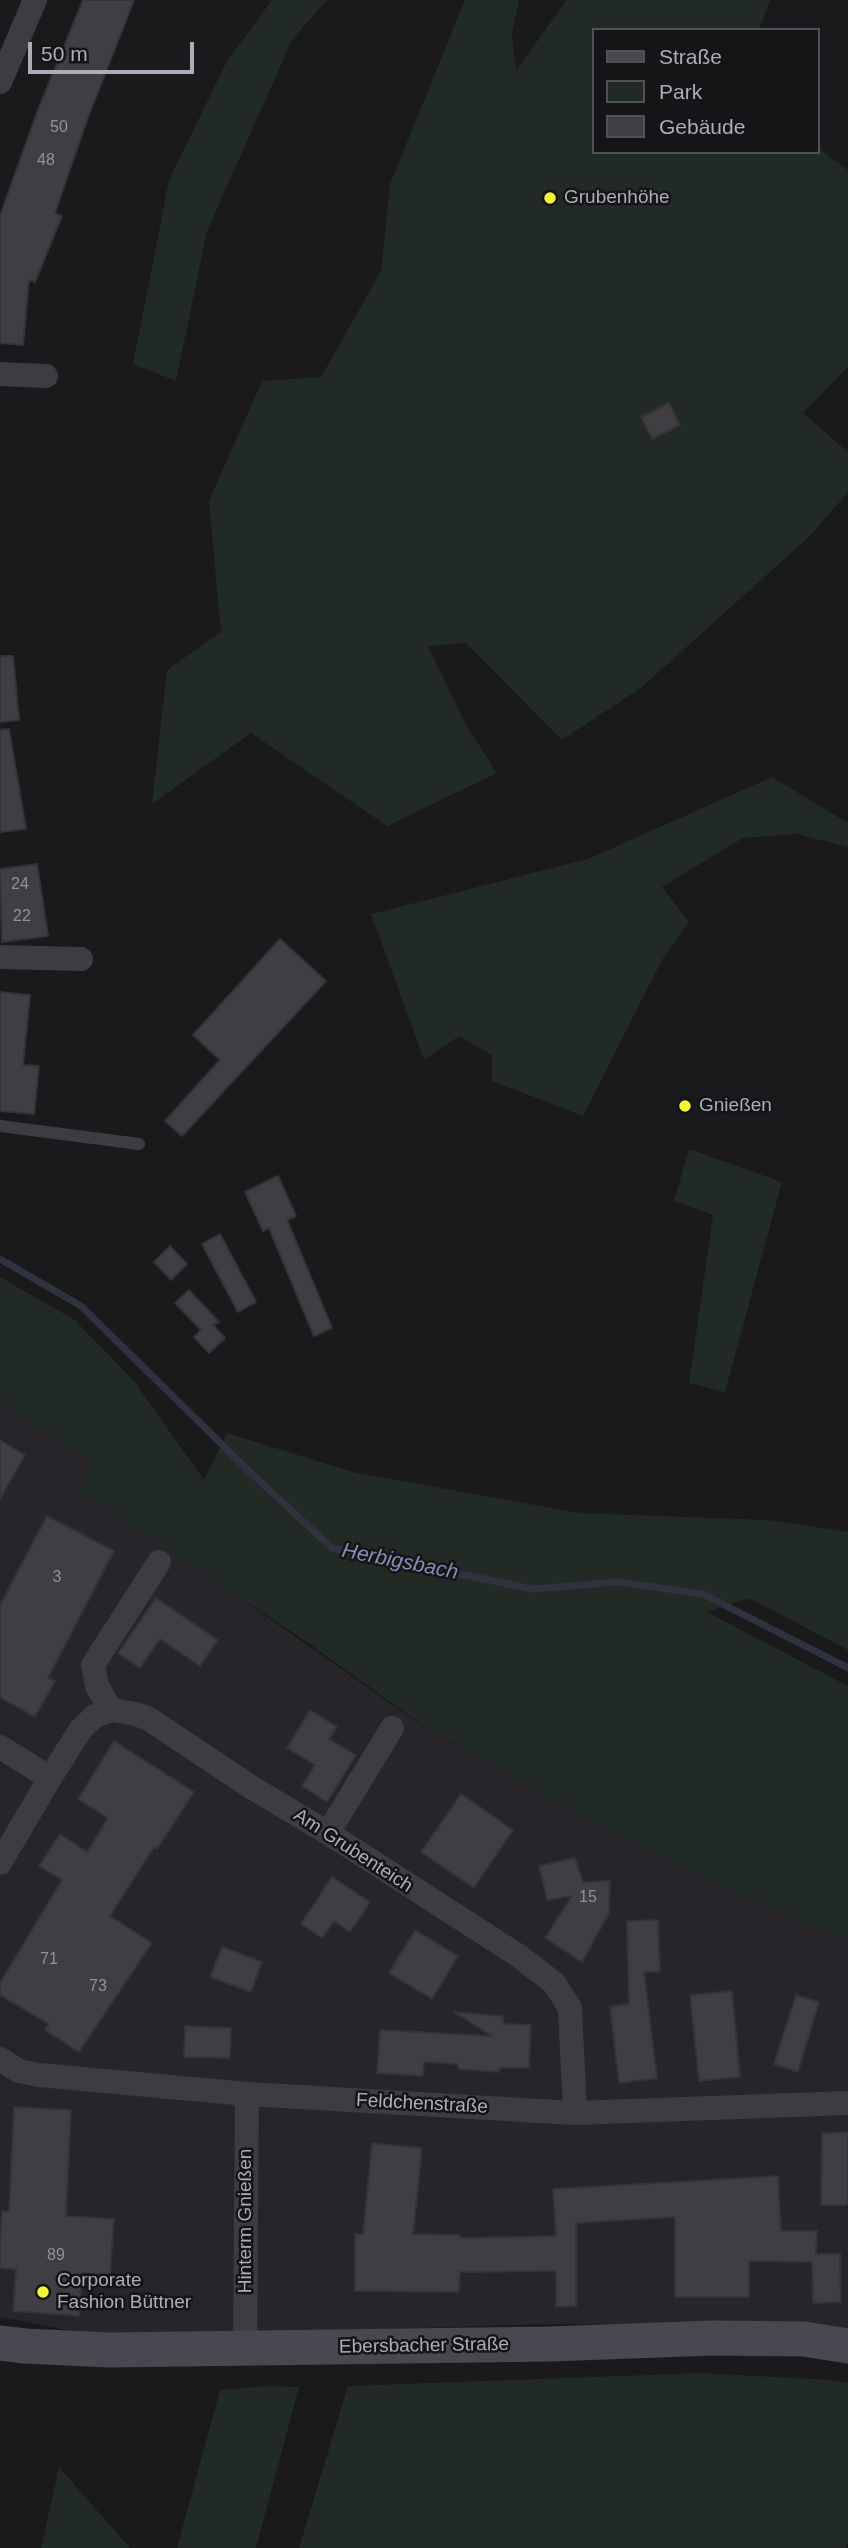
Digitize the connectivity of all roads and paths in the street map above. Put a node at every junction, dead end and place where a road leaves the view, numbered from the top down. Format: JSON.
{"nodes":[{"id":1,"x":35,"y":0,"type":"edge"},
{"id":2,"x":0,"y":82,"type":"edge"},
{"id":3,"x":0,"y":374,"type":"edge"},
{"id":4,"x":46,"y":376,"type":"dead end"},
{"id":5,"x":0,"y":957,"type":"edge"},
{"id":6,"x":81,"y":958,"type":"dead end"},
{"id":7,"x":0,"y":1126,"type":"edge"},
{"id":8,"x":139,"y":1144,"type":"dead end"},
{"id":9,"x":159,"y":1562,"type":"dead end"},
{"id":10,"x":111,"y":1710,"type":"junction"},
{"id":11,"x":392,"y":1728,"type":"dead end"},
{"id":12,"x":0,"y":1747,"type":"edge"},
{"id":13,"x":50,"y":1778,"type":"junction"},
{"id":14,"x":328,"y":1833,"type":"junction"},
{"id":15,"x":0,"y":1863,"type":"edge"},
{"id":16,"x":0,"y":2060,"type":"edge"},
{"id":17,"x":247,"y":2094,"type":"junction"},
{"id":18,"x":848,"y":2103,"type":"edge"},
{"id":19,"x":575,"y":2113,"type":"junction"},
{"id":20,"x":0,"y":2343,"type":"edge"},
{"id":21,"x":848,"y":2346,"type":"edge"},
{"id":22,"x":245,"y":2348,"type":"junction"}],
"edges":[{"from":1,"to":2,"type":"street"},
{"from":3,"to":4,"type":"street"},
{"from":5,"to":6,"type":"street"},
{"from":7,"to":8,"type":"lane"},
{"from":9,"to":10,"type":"street"},
{"from":10,"to":13,"type":"street"},
{"from":10,"to":14,"type":"street","name":"Am Grubenteich"},
{"from":11,"to":14,"type":"street"},
{"from":12,"to":13,"type":"street"},
{"from":13,"to":15,"type":"street"},
{"from":14,"to":19,"type":"street","name":"Am Grubenteich"},
{"from":16,"to":17,"type":"street","name":"Feldchenstraße"},
{"from":17,"to":19,"type":"street","name":"Feldchenstraße"},
{"from":17,"to":22,"type":"street","name":"Hinterm Gnießen"},
{"from":18,"to":19,"type":"street","name":"Feldchenstraße"},
{"from":20,"to":22,"type":"street","name":"Ebersbacher Straße"},
{"from":21,"to":22,"type":"street","name":"Ebersbacher Straße"}]}
